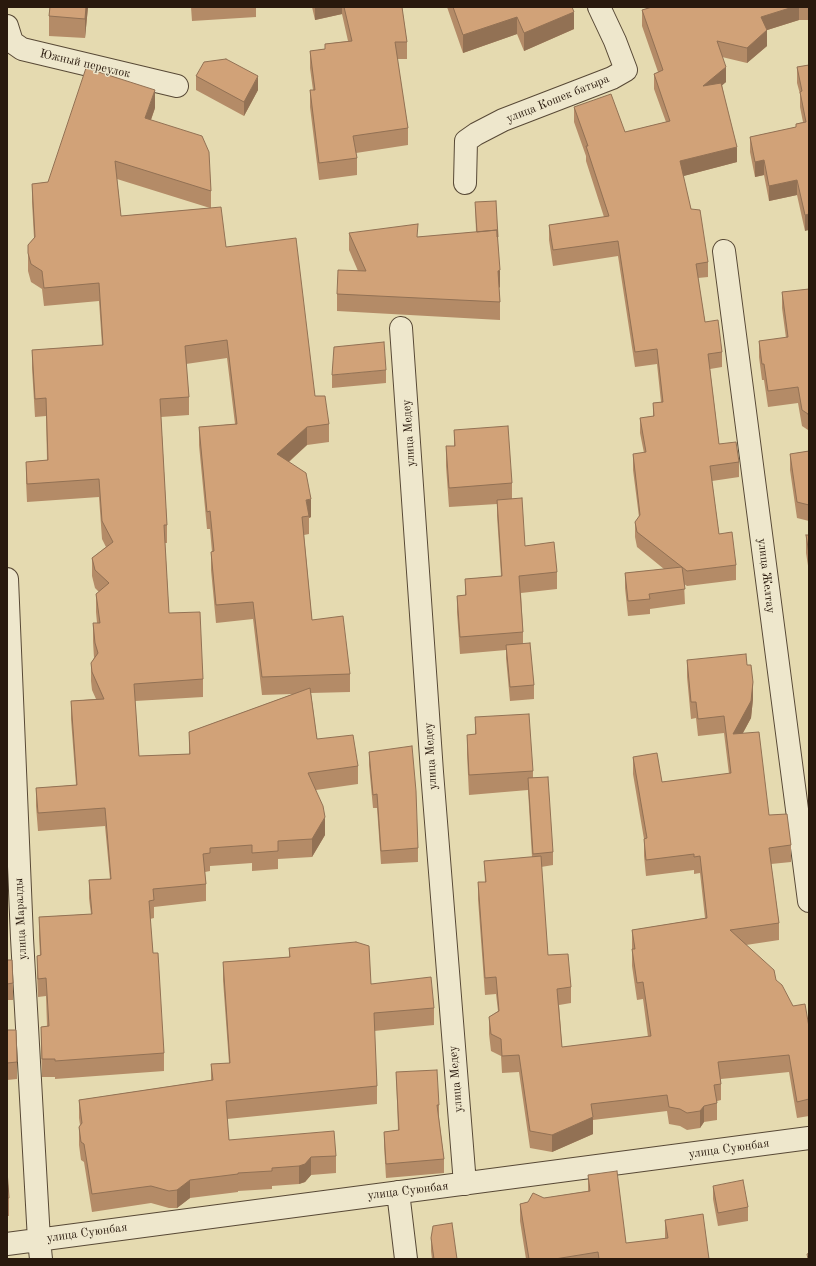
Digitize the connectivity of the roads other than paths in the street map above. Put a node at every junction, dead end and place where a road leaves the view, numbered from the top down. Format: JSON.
{"nodes":[{"id":1,"x":599,"y":7,"type":"edge"},
{"id":2,"x":9,"y":38,"type":"edge"},
{"id":3,"x":177,"y":86,"type":"dead end"},
{"id":4,"x":465,"y":183,"type":"dead end"},
{"id":5,"x":724,"y":251,"type":"dead end"},
{"id":6,"x":401,"y":328,"type":"dead end"},
{"id":7,"x":7,"y":579,"type":"edge"},
{"id":8,"x":809,"y":901,"type":"edge"},
{"id":9,"x":809,"y":1138,"type":"edge"},
{"id":10,"x":464,"y":1184,"type":"junction"},
{"id":11,"x":398,"y":1192,"type":"junction"},
{"id":12,"x":7,"y":1244,"type":"edge"},
{"id":13,"x":40,"y":1249,"type":"edge"},
{"id":14,"x":406,"y":1259,"type":"edge"}],
"edges":[{"from":1,"to":4,"type":"street","name":"улица Кошек батыра"},
{"from":2,"to":3,"type":"street","name":"Южный переулок"},
{"from":5,"to":8,"type":"street","name":"улица Желтау"},
{"from":6,"to":10,"type":"street","name":"улица Медеу"},
{"from":7,"to":13,"type":"street","name":"улица Маралды"},
{"from":9,"to":10,"type":"street","name":"улица Суюнбая"},
{"from":10,"to":11,"type":"street","name":"улица Суюнбая"},
{"from":11,"to":13,"type":"street","name":"улица Суюнбая"},
{"from":11,"to":14,"type":"street"},
{"from":12,"to":13,"type":"street","name":"улица Суюнбая"}]}
